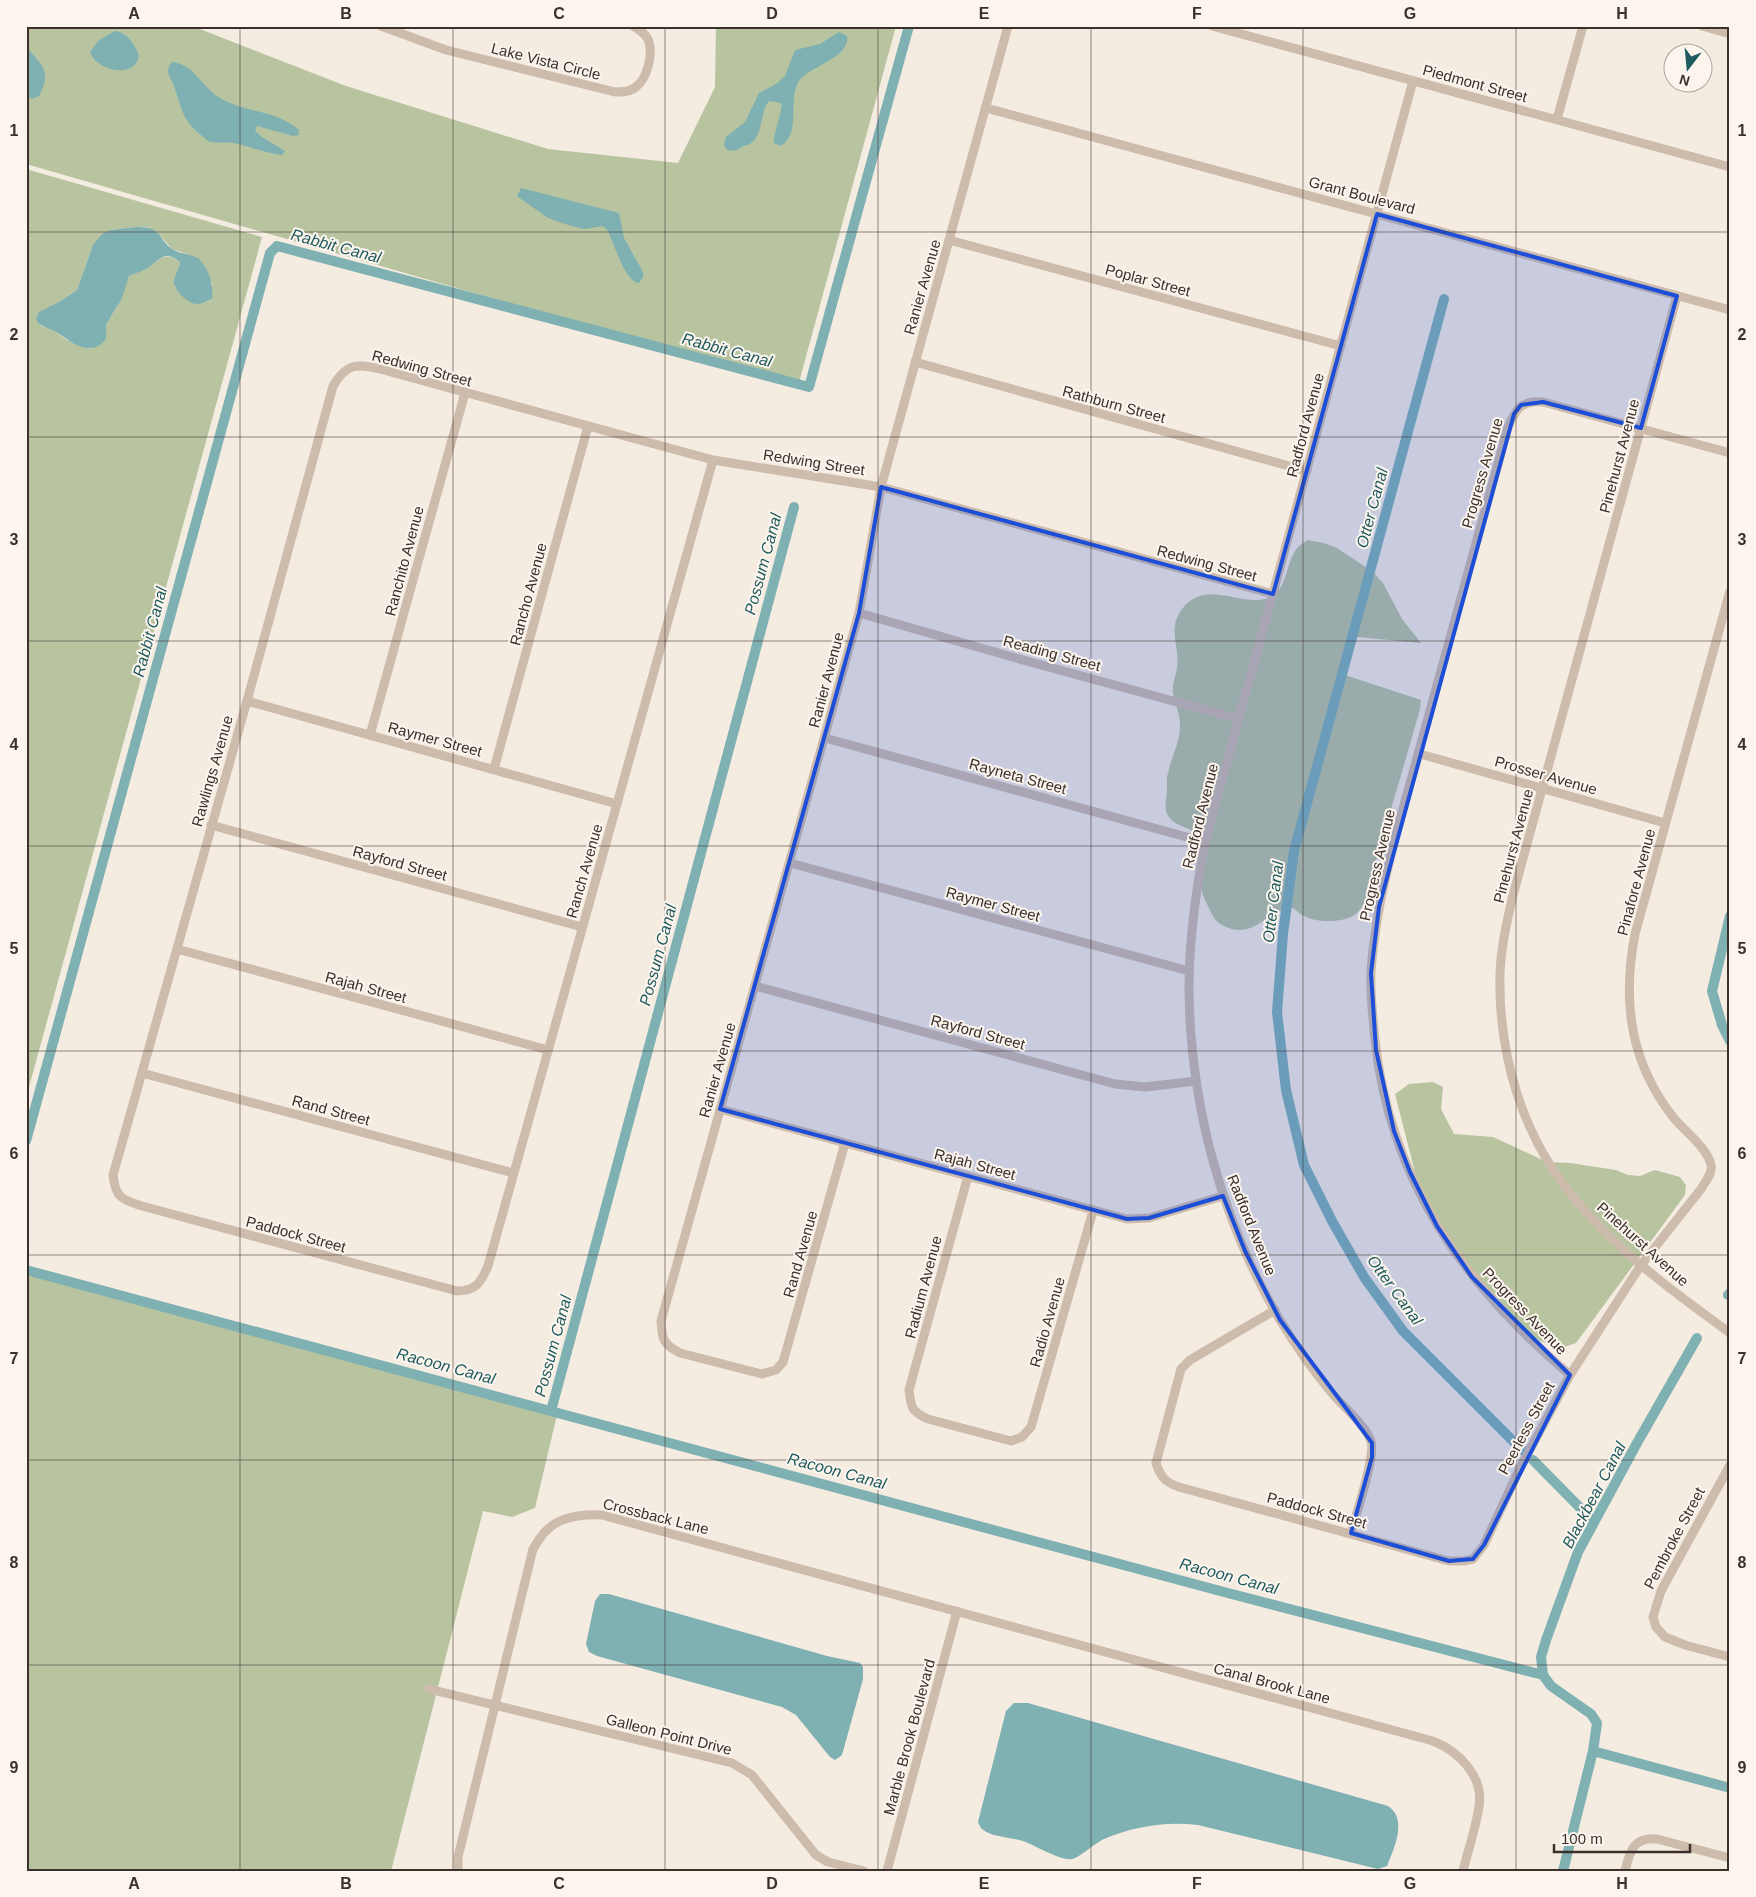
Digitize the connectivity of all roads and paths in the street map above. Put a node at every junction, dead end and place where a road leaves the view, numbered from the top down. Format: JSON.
{"nodes":[{"id":1,"x":381,"y":26,"type":"edge"},
{"id":2,"x":633,"y":26,"type":"edge"},
{"id":3,"x":1008,"y":26,"type":"edge"},
{"id":4,"x":1212,"y":26,"type":"edge"},
{"id":5,"x":1583,"y":26,"type":"edge"},
{"id":6,"x":1702,"y":26,"type":"edge"},
{"id":7,"x":1714,"y":28,"type":"edge"},
{"id":8,"x":1730,"y":34,"type":"edge"},
{"id":9,"x":1413,"y":81,"type":"junction"},
{"id":10,"x":986,"y":108,"type":"junction"},
{"id":11,"x":1557,"y":119,"type":"junction"},
{"id":12,"x":1730,"y":166,"type":"edge"},
{"id":13,"x":1377,"y":214,"type":"junction"},
{"id":14,"x":949,"y":240,"type":"junction"},
{"id":15,"x":1677,"y":296,"type":"junction"},
{"id":16,"x":1730,"y":310,"type":"edge"},
{"id":17,"x":1340,"y":346,"type":"junction"},
{"id":18,"x":915,"y":362,"type":"junction"},
{"id":19,"x":349,"y":367,"type":"joint"},
{"id":20,"x":465,"y":393,"type":"junction"},
{"id":21,"x":588,"y":426,"type":"junction"},
{"id":22,"x":1641,"y":428,"type":"junction"},
{"id":23,"x":1730,"y":453,"type":"edge"},
{"id":24,"x":713,"y":460,"type":"junction"},
{"id":25,"x":1307,"y":471,"type":"junction"},
{"id":26,"x":881,"y":487,"type":"junction"},
{"id":27,"x":1730,"y":591,"type":"edge"},
{"id":28,"x":1272,"y":594,"type":"junction"},
{"id":29,"x":859,"y":614,"type":"junction"},
{"id":30,"x":247,"y":701,"type":"junction"},
{"id":31,"x":1239,"y":719,"type":"junction"},
{"id":32,"x":370,"y":736,"type":"junction"},
{"id":33,"x":825,"y":738,"type":"junction"},
{"id":34,"x":1420,"y":754,"type":"junction"},
{"id":35,"x":494,"y":769,"type":"junction"},
{"id":36,"x":1543,"y":788,"type":"junction"},
{"id":37,"x":616,"y":804,"type":"junction"},
{"id":38,"x":1666,"y":823,"type":"junction"},
{"id":39,"x":211,"y":826,"type":"junction"},
{"id":40,"x":1205,"y":842,"type":"junction"},
{"id":41,"x":790,"y":863,"type":"junction"},
{"id":42,"x":582,"y":927,"type":"junction"},
{"id":43,"x":177,"y":949,"type":"junction"},
{"id":44,"x":1189,"y":971,"type":"junction"},
{"id":45,"x":755,"y":986,"type":"junction"},
{"id":46,"x":548,"y":1050,"type":"junction"},
{"id":47,"x":142,"y":1073,"type":"junction"},
{"id":48,"x":1196,"y":1081,"type":"junction"},
{"id":49,"x":720,"y":1110,"type":"junction"},
{"id":50,"x":845,"y":1143,"type":"junction"},
{"id":51,"x":1711,"y":1165,"type":"joint"},
{"id":52,"x":513,"y":1173,"type":"junction"},
{"id":53,"x":968,"y":1176,"type":"junction"},
{"id":54,"x":115,"y":1188,"type":"joint"},
{"id":55,"x":1223,"y":1196,"type":"junction"},
{"id":56,"x":1093,"y":1211,"type":"junction"},
{"id":57,"x":1641,"y":1265,"type":"junction"},
{"id":58,"x":477,"y":1287,"type":"joint"},
{"id":59,"x":1275,"y":1310,"type":"junction"},
{"id":60,"x":1730,"y":1333,"type":"edge"},
{"id":61,"x":776,"y":1370,"type":"joint"},
{"id":62,"x":1570,"y":1375,"type":"junction"},
{"id":63,"x":1022,"y":1437,"type":"joint"},
{"id":64,"x":1730,"y":1464,"type":"edge"},
{"id":65,"x":1351,"y":1533,"type":"junction"},
{"id":66,"x":1473,"y":1559,"type":"joint"},
{"id":67,"x":957,"y":1611,"type":"junction"},
{"id":68,"x":1730,"y":1657,"type":"edge"},
{"id":69,"x":429,"y":1689,"type":"dead end"},
{"id":70,"x":495,"y":1705,"type":"junction"},
{"id":71,"x":1730,"y":1858,"type":"edge"},
{"id":72,"x":458,"y":1871,"type":"edge"},
{"id":73,"x":864,"y":1871,"type":"edge"},
{"id":74,"x":887,"y":1871,"type":"edge"},
{"id":75,"x":1463,"y":1871,"type":"edge"},
{"id":76,"x":1625,"y":1871,"type":"edge"}],
"edges":[{"from":1,"to":2,"type":"street","name":"Lake Vista Circle"},
{"from":3,"to":10,"type":"street","name":"Ranier Avenue"},
{"from":4,"to":9,"type":"street","name":"Piedmont Street"},
{"from":5,"to":11,"type":"street"},
{"from":6,"to":7,"type":"street"},
{"from":7,"to":8,"type":"street"},
{"from":9,"to":11,"type":"street","name":"Piedmont Street"},
{"from":9,"to":13,"type":"street","name":"Radford Avenue"},
{"from":10,"to":13,"type":"street","name":"Grant Boulevard"},
{"from":10,"to":14,"type":"street","name":"Ranier Avenue"},
{"from":11,"to":12,"type":"street","name":"Piedmont Street"},
{"from":13,"to":15,"type":"street","name":"Grant Boulevard"},
{"from":13,"to":17,"type":"street","name":"Radford Avenue"},
{"from":14,"to":17,"type":"street","name":"Poplar Street"},
{"from":14,"to":18,"type":"street","name":"Ranier Avenue"},
{"from":15,"to":16,"type":"street","name":"Grant Boulevard"},
{"from":15,"to":22,"type":"street","name":"Pinehurst Avenue"},
{"from":17,"to":25,"type":"street","name":"Radford Avenue"},
{"from":18,"to":25,"type":"street","name":"Rathburn Street"},
{"from":18,"to":26,"type":"street","name":"Ranier Avenue"},
{"from":19,"to":20,"type":"street","name":"Redwing Street"},
{"from":19,"to":30,"type":"street","name":"Rawlings Avenue"},
{"from":20,"to":21,"type":"street","name":"Redwing Street"},
{"from":20,"to":32,"type":"street","name":"Ranchito Avenue"},
{"from":21,"to":24,"type":"street","name":"Redwing Street"},
{"from":21,"to":35,"type":"street","name":"Rancho Avenue"},
{"from":22,"to":23,"type":"street"},
{"from":22,"to":34,"type":"street","name":"Progress Avenue"},
{"from":22,"to":36,"type":"street","name":"Pinehurst Avenue"},
{"from":24,"to":26,"type":"street","name":"Redwing Street"},
{"from":24,"to":37,"type":"street","name":"Ranch Avenue"},
{"from":25,"to":28,"type":"street","name":"Radford Avenue"},
{"from":26,"to":28,"type":"street","name":"Redwing Street"},
{"from":26,"to":29,"type":"street","name":"Ranier Avenue"},
{"from":27,"to":38,"type":"street","name":"Pinafore Avenue"},
{"from":28,"to":31,"type":"street","name":"Radford Avenue"},
{"from":29,"to":31,"type":"street","name":"Reading Street"},
{"from":29,"to":33,"type":"street","name":"Ranier Avenue"},
{"from":30,"to":32,"type":"street","name":"Raymer Street"},
{"from":30,"to":39,"type":"street","name":"Rawlings Avenue"},
{"from":31,"to":40,"type":"street","name":"Radford Avenue"},
{"from":32,"to":35,"type":"street","name":"Raymer Street"},
{"from":33,"to":40,"type":"street","name":"Rayneta Street"},
{"from":33,"to":41,"type":"street","name":"Ranier Avenue"},
{"from":34,"to":36,"type":"street","name":"Prosser Avenue"},
{"from":34,"to":62,"type":"street","name":"Progress Avenue"},
{"from":35,"to":37,"type":"street","name":"Raymer Street"},
{"from":36,"to":38,"type":"street","name":"Prosser Avenue"},
{"from":36,"to":57,"type":"street","name":"Pinehurst Avenue"},
{"from":37,"to":42,"type":"street","name":"Ranch Avenue"},
{"from":38,"to":51,"type":"street","name":"Pinafore Avenue"},
{"from":39,"to":42,"type":"street","name":"Rayford Street"},
{"from":39,"to":43,"type":"street","name":"Rawlings Avenue"},
{"from":40,"to":44,"type":"street","name":"Radford Avenue"},
{"from":41,"to":44,"type":"street","name":"Raymer Street"},
{"from":41,"to":45,"type":"street","name":"Ranier Avenue"},
{"from":42,"to":46,"type":"street","name":"Ranch Avenue"},
{"from":43,"to":46,"type":"street","name":"Rajah Street"},
{"from":43,"to":47,"type":"street","name":"Rawlings Avenue"},
{"from":44,"to":48,"type":"street","name":"Radford Avenue"},
{"from":45,"to":48,"type":"street","name":"Rayford Street"},
{"from":45,"to":49,"type":"street","name":"Ranier Avenue"},
{"from":46,"to":52,"type":"street","name":"Ranch Avenue"},
{"from":47,"to":52,"type":"street","name":"Rand Street"},
{"from":47,"to":54,"type":"street","name":"Rawlings Avenue"},
{"from":48,"to":55,"type":"street","name":"Radford Avenue"},
{"from":49,"to":50,"type":"street","name":"Rajah Street"},
{"from":49,"to":61,"type":"street","name":"Ranier Avenue"},
{"from":50,"to":53,"type":"street","name":"Rajah Street"},
{"from":50,"to":61,"type":"street","name":"Rand Avenue"},
{"from":51,"to":57,"type":"street","name":"Peerless Street"},
{"from":52,"to":58,"type":"street","name":"Ranch Avenue"},
{"from":53,"to":56,"type":"street","name":"Rajah Street"},
{"from":53,"to":63,"type":"street","name":"Radium Avenue"},
{"from":54,"to":58,"type":"street","name":"Paddock Street"},
{"from":55,"to":56,"type":"street","name":"Rajah Street"},
{"from":55,"to":59,"type":"street","name":"Radford Avenue"},
{"from":56,"to":63,"type":"street","name":"Radio Avenue"},
{"from":57,"to":60,"type":"street","name":"Pinehurst Avenue"},
{"from":57,"to":62,"type":"street","name":"Peerless Street"},
{"from":59,"to":65,"type":"street","name":"Radford Avenue"},
{"from":59,"to":65,"type":"street","name":"Paddock Street"},
{"from":62,"to":66,"type":"street","name":"Peerless Street"},
{"from":64,"to":68,"type":"street","name":"Pembroke Street"},
{"from":65,"to":66,"type":"street","name":"Paddock Street"},
{"from":67,"to":70,"type":"street","name":"Crossback Lane"},
{"from":67,"to":74,"type":"street","name":"Marble Brook Boulevard"},
{"from":67,"to":75,"type":"street","name":"Canal Brook Lane"},
{"from":69,"to":70,"type":"street","name":"Galleon Point Drive"},
{"from":70,"to":72,"type":"street","name":"Crossback Lane"},
{"from":70,"to":73,"type":"street","name":"Galleon Point Drive"},
{"from":71,"to":76,"type":"street"}]}
